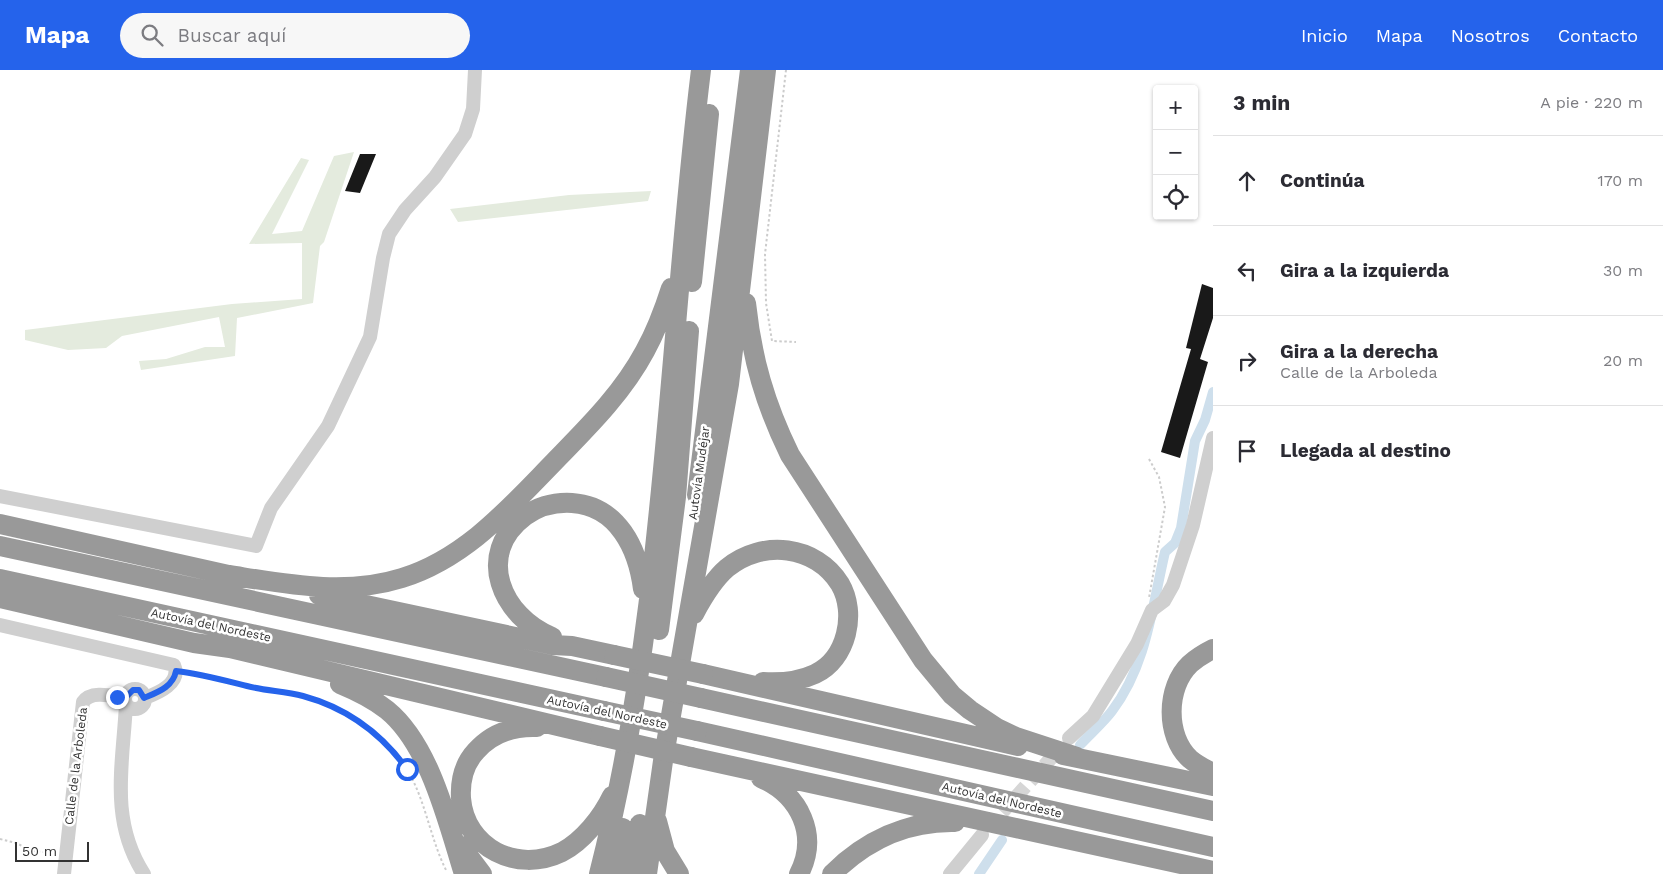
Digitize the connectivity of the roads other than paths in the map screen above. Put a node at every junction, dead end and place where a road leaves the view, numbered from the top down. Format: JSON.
{"nodes":[{"id":1,"x":475,"y":70,"type":"edge"},
{"id":2,"x":701,"y":70,"type":"edge"},
{"id":3,"x":715,"y":70,"type":"edge"},
{"id":4,"x":750,"y":70,"type":"edge"},
{"id":5,"x":766,"y":70,"type":"edge"},
{"id":6,"x":681,"y":241,"type":"junction"},
{"id":7,"x":743,"y":271,"type":"junction"},
{"id":8,"x":1213,"y":438,"type":"edge"},
{"id":9,"x":0,"y":496,"type":"edge"},
{"id":10,"x":0,"y":524,"type":"edge"},
{"id":11,"x":0,"y":546,"type":"edge"},
{"id":12,"x":229,"y":575,"type":"junction"},
{"id":13,"x":0,"y":579,"type":"edge"},
{"id":14,"x":0,"y":598,"type":"edge"},
{"id":15,"x":0,"y":625,"type":"edge"},
{"id":16,"x":645,"y":629,"type":"junction"},
{"id":17,"x":686,"y":631,"type":"junction"},
{"id":18,"x":194,"y":643,"type":"junction"},
{"id":19,"x":572,"y":646,"type":"junction"},
{"id":20,"x":1213,"y":649,"type":"edge"},
{"id":21,"x":710,"y":675,"type":"junction"},
{"id":22,"x":134,"y":702,"type":"junction"},
{"id":23,"x":579,"y":731,"type":"junction"},
{"id":24,"x":1069,"y":738,"type":"tunnel mouth"},
{"id":25,"x":1077,"y":757,"type":"junction"},
{"id":26,"x":732,"y":765,"type":"junction"},
{"id":27,"x":622,"y":772,"type":"junction"},
{"id":28,"x":1213,"y":774,"type":"edge"},
{"id":29,"x":1213,"y":786,"type":"edge"},
{"id":30,"x":1213,"y":811,"type":"edge"},
{"id":31,"x":655,"y":813,"type":"junction"},
{"id":32,"x":1021,"y":829,"type":"junction"},
{"id":33,"x":451,"y":832,"type":"junction"},
{"id":34,"x":982,"y":834,"type":"tunnel mouth"},
{"id":35,"x":1213,"y":847,"type":"edge"},
{"id":36,"x":953,"y":869,"type":"edge"},
{"id":37,"x":1213,"y":871,"type":"edge"},
{"id":38,"x":64,"y":874,"type":"edge"},
{"id":39,"x":144,"y":874,"type":"edge"},
{"id":40,"x":464,"y":874,"type":"edge"},
{"id":41,"x":482,"y":874,"type":"edge"},
{"id":42,"x":599,"y":874,"type":"edge"},
{"id":43,"x":615,"y":874,"type":"edge"},
{"id":44,"x":631,"y":874,"type":"edge"},
{"id":45,"x":647,"y":874,"type":"edge"},
{"id":46,"x":679,"y":874,"type":"edge"},
{"id":47,"x":799,"y":874,"type":"edge"},
{"id":48,"x":832,"y":874,"type":"edge"}],
"edges":[{"from":1,"to":9,"type":"street"},
{"from":2,"to":6,"type":"highway"},
{"from":3,"to":43,"type":"highway","name":"Autovía Mudéjar"},
{"from":4,"to":44,"type":"highway","name":"Autovía Mudéjar"},
{"from":5,"to":7,"type":"highway"},
{"from":6,"to":12,"type":"highway"},
{"from":6,"to":16,"type":"highway"},
{"from":7,"to":17,"type":"highway"},
{"from":7,"to":25,"type":"highway"},
{"from":8,"to":24,"type":"street"},
{"from":10,"to":12,"type":"highway"},
{"from":11,"to":30,"type":"highway","bridge":true},
{"from":12,"to":19,"type":"highway"},
{"from":13,"to":35,"type":"highway","name":"Autovía del Nordeste","bridge":true},
{"from":14,"to":18,"type":"highway"},
{"from":15,"to":22,"type":"street"},
{"from":16,"to":19,"type":"highway"},
{"from":16,"to":27,"type":"highway"},
{"from":17,"to":21,"type":"highway"},
{"from":17,"to":31,"type":"highway"},
{"from":18,"to":23,"type":"highway"},
{"from":18,"to":33,"type":"highway"},
{"from":19,"to":21,"type":"highway","bridge":true},
{"from":20,"to":28,"type":"highway"},
{"from":21,"to":25,"type":"highway"},
{"from":22,"to":38,"type":"street","name":"Calle de la Arboleda"},
{"from":22,"to":39,"type":"street"},
{"from":23,"to":26,"type":"highway","bridge":true},
{"from":23,"to":27,"type":"highway"},
{"from":25,"to":29,"type":"highway"},
{"from":26,"to":32,"type":"highway"},
{"from":26,"to":47,"type":"highway"},
{"from":27,"to":42,"type":"highway"},
{"from":31,"to":45,"type":"highway"},
{"from":31,"to":46,"type":"highway"},
{"from":32,"to":37,"type":"highway"},
{"from":32,"to":48,"type":"highway"},
{"from":33,"to":40,"type":"highway"},
{"from":33,"to":41,"type":"highway"},
{"from":34,"to":36,"type":"street"}]}
